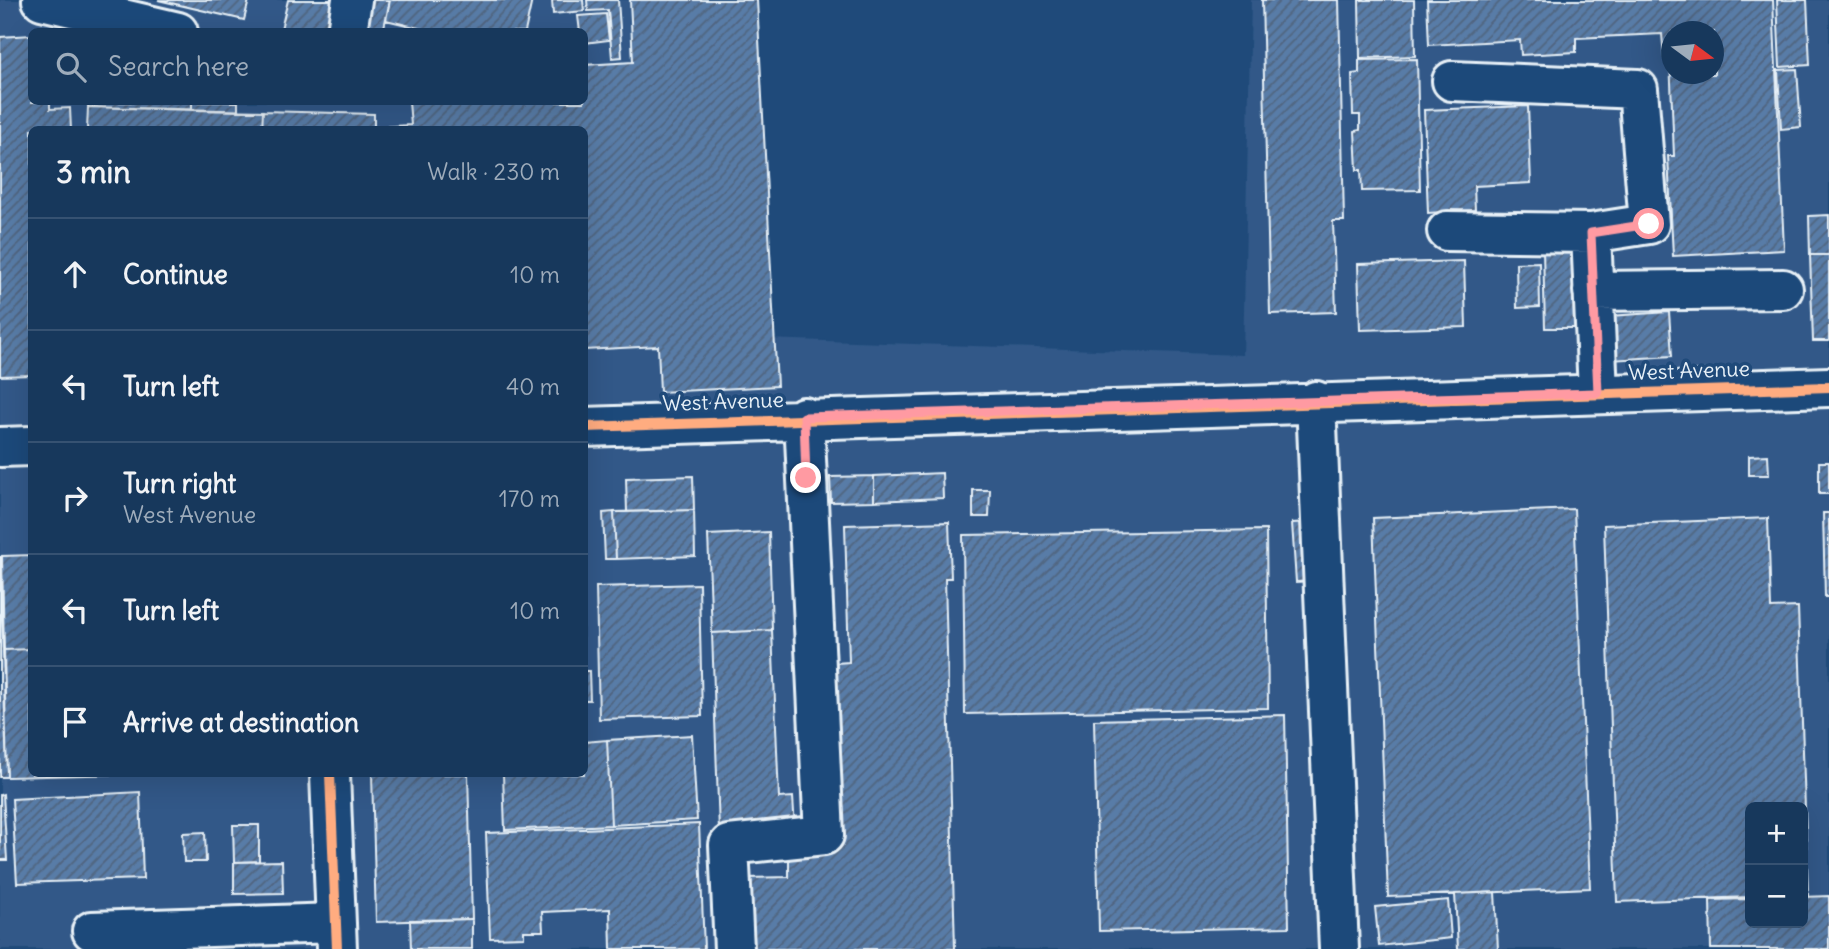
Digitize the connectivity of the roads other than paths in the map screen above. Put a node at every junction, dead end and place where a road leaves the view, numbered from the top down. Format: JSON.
{"nodes":[{"id":1,"x":42,"y":0,"type":"edge"},
{"id":2,"x":160,"y":28,"type":"edge"},
{"id":3,"x":1452,"y":81,"type":"dead end"},
{"id":4,"x":1447,"y":231,"type":"dead end"},
{"id":5,"x":1591,"y":233,"type":"junction"},
{"id":6,"x":1783,"y":289,"type":"dead end"},
{"id":7,"x":1593,"y":291,"type":"junction"},
{"id":8,"x":1829,"y":387,"type":"edge"},
{"id":9,"x":1598,"y":393,"type":"junction"},
{"id":10,"x":1317,"y":401,"type":"junction"},
{"id":11,"x":804,"y":417,"type":"junction"},
{"id":12,"x":588,"y":427,"type":"edge"},
{"id":13,"x":28,"y":446,"type":"edge"},
{"id":14,"x":0,"y":447,"type":"edge"},
{"id":15,"x":330,"y":777,"type":"edge"},
{"id":16,"x":92,"y":931,"type":"dead end"},
{"id":17,"x":337,"y":936,"type":"edge"},
{"id":18,"x":734,"y":949,"type":"edge"},
{"id":19,"x":1339,"y":949,"type":"edge"}],
"edges":[{"from":1,"to":2,"type":"street"},
{"from":3,"to":5,"type":"street"},
{"from":4,"to":5,"type":"street"},
{"from":5,"to":7,"type":"street"},
{"from":6,"to":7,"type":"street"},
{"from":7,"to":9,"type":"street"},
{"from":8,"to":9,"type":"street","name":"West Avenue"},
{"from":9,"to":10,"type":"street","name":"West Avenue"},
{"from":10,"to":11,"type":"street","name":"West Avenue"},
{"from":10,"to":19,"type":"street"},
{"from":11,"to":12,"type":"street","name":"West Avenue"},
{"from":11,"to":18,"type":"street"},
{"from":13,"to":14,"type":"street"},
{"from":15,"to":17,"type":"street"},
{"from":16,"to":17,"type":"street"}]}
